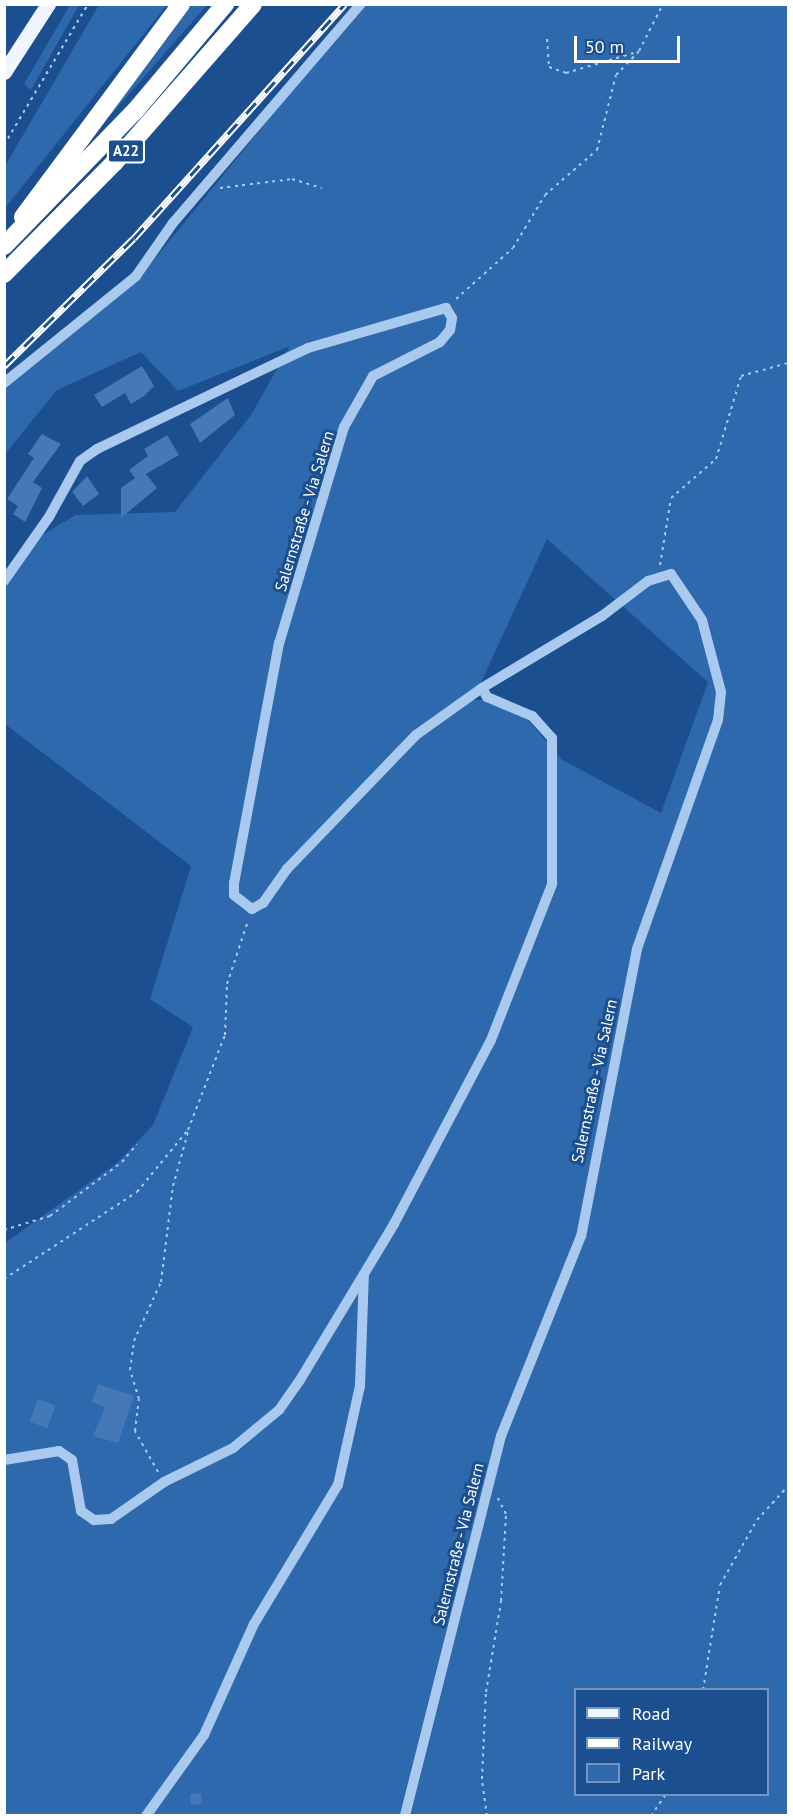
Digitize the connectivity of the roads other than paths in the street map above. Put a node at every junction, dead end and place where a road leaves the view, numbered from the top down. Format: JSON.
{"nodes":[{"id":1,"x":48,"y":4,"type":"edge"},
{"id":2,"x":181,"y":4,"type":"edge"},
{"id":3,"x":225,"y":4,"type":"edge"},
{"id":4,"x":253,"y":4,"type":"edge"},
{"id":5,"x":361,"y":4,"type":"edge"},
{"id":6,"x":4,"y":72,"type":"edge"},
{"id":7,"x":4,"y":246,"type":"edge"},
{"id":8,"x":4,"y":274,"type":"edge"},
{"id":9,"x":4,"y":383,"type":"edge"},
{"id":10,"x":4,"y":581,"type":"edge"},
{"id":11,"x":482,"y":688,"type":"junction"},
{"id":12,"x":364,"y":1274,"type":"junction"},
{"id":13,"x":4,"y":1460,"type":"edge"},
{"id":14,"x":146,"y":1815,"type":"edge"},
{"id":15,"x":405,"y":1815,"type":"edge"}],
"edges":[{"from":1,"to":6,"type":"main road"},
{"from":2,"to":7,"type":"highway"},
{"from":3,"to":7,"type":"highway","number":"A22"},
{"from":4,"to":8,"type":"highway","number":"A22"},
{"from":5,"to":9,"type":"street"},
{"from":10,"to":11,"type":"street","name":"Salernstraße - Via Salern"},
{"from":11,"to":12,"type":"street"},
{"from":11,"to":15,"type":"street","name":"Salernstraße - Via Salern"},
{"from":12,"to":13,"type":"street"},
{"from":12,"to":14,"type":"street"}]}
